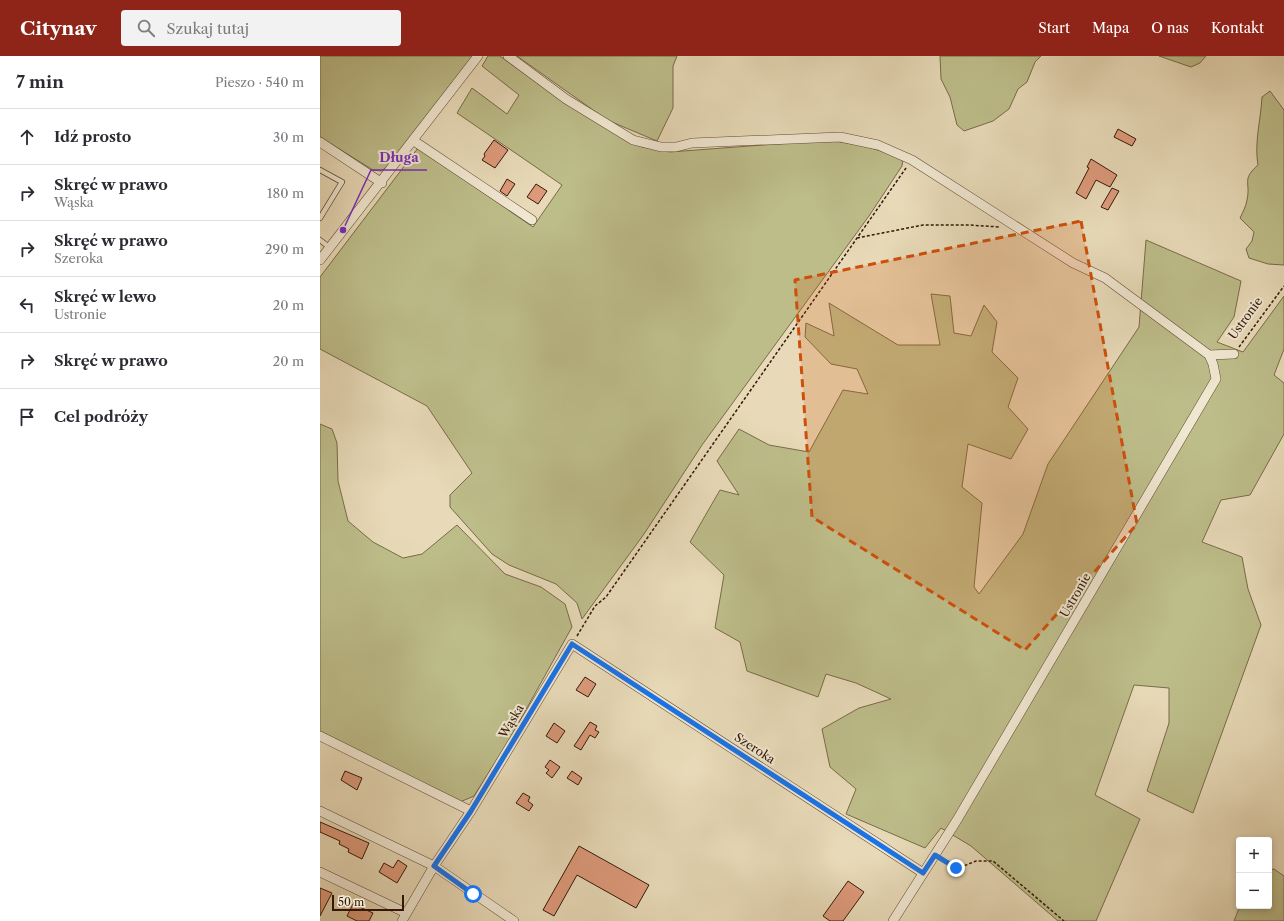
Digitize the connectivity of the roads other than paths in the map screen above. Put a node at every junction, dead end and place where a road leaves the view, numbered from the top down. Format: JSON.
{"nodes":[{"id":1,"x":478,"y":56,"type":"edge"},
{"id":2,"x":508,"y":56,"type":"edge"},
{"id":3,"x":414,"y":140,"type":"junction"},
{"id":4,"x":320,"y":142,"type":"edge"},
{"id":5,"x":320,"y":170,"type":"edge"},
{"id":6,"x":382,"y":182,"type":"junction"},
{"id":7,"x":320,"y":218,"type":"edge"},
{"id":8,"x":532,"y":220,"type":"dead end"},
{"id":9,"x":320,"y":240,"type":"edge"},
{"id":10,"x":329,"y":246,"type":"junction"},
{"id":11,"x":320,"y":260,"type":"edge"},
{"id":12,"x":1234,"y":354,"type":"road end"},
{"id":13,"x":1209,"y":355,"type":"junction"},
{"id":14,"x":572,"y":644,"type":"joint"},
{"id":15,"x":320,"y":736,"type":"edge"},
{"id":16,"x":471,"y":811,"type":"junction"},
{"id":17,"x":320,"y":812,"type":"edge"},
{"id":18,"x":434,"y":866,"type":"junction"},
{"id":19,"x":320,"y":872,"type":"edge"},
{"id":20,"x":923,"y":873,"type":"junction"},
{"id":21,"x":404,"y":917,"type":"edge"},
{"id":22,"x":514,"y":921,"type":"edge"},
{"id":23,"x":893,"y":921,"type":"edge"}],
"edges":[{"from":1,"to":3,"type":"street"},
{"from":2,"to":13,"type":"street"},
{"from":3,"to":6,"type":"street"},
{"from":3,"to":8,"type":"street"},
{"from":4,"to":6,"type":"street"},
{"from":5,"to":7,"type":"lane"},
{"from":6,"to":10,"type":"street"},
{"from":9,"to":10,"type":"lane"},
{"from":10,"to":11,"type":"street"},
{"from":12,"to":13,"type":"street"},
{"from":13,"to":20,"type":"street","name":"Ustronie"},
{"from":14,"to":16,"type":"street","name":"Wąska"},
{"from":14,"to":20,"type":"street","name":"Szeroka"},
{"from":15,"to":16,"type":"street"},
{"from":16,"to":18,"type":"street","name":"Wąska"},
{"from":17,"to":18,"type":"street"},
{"from":18,"to":21,"type":"street","name":"Wąska"},
{"from":18,"to":22,"type":"street"},
{"from":19,"to":21,"type":"street"},
{"from":20,"to":23,"type":"street","name":"Ustronie"}]}
